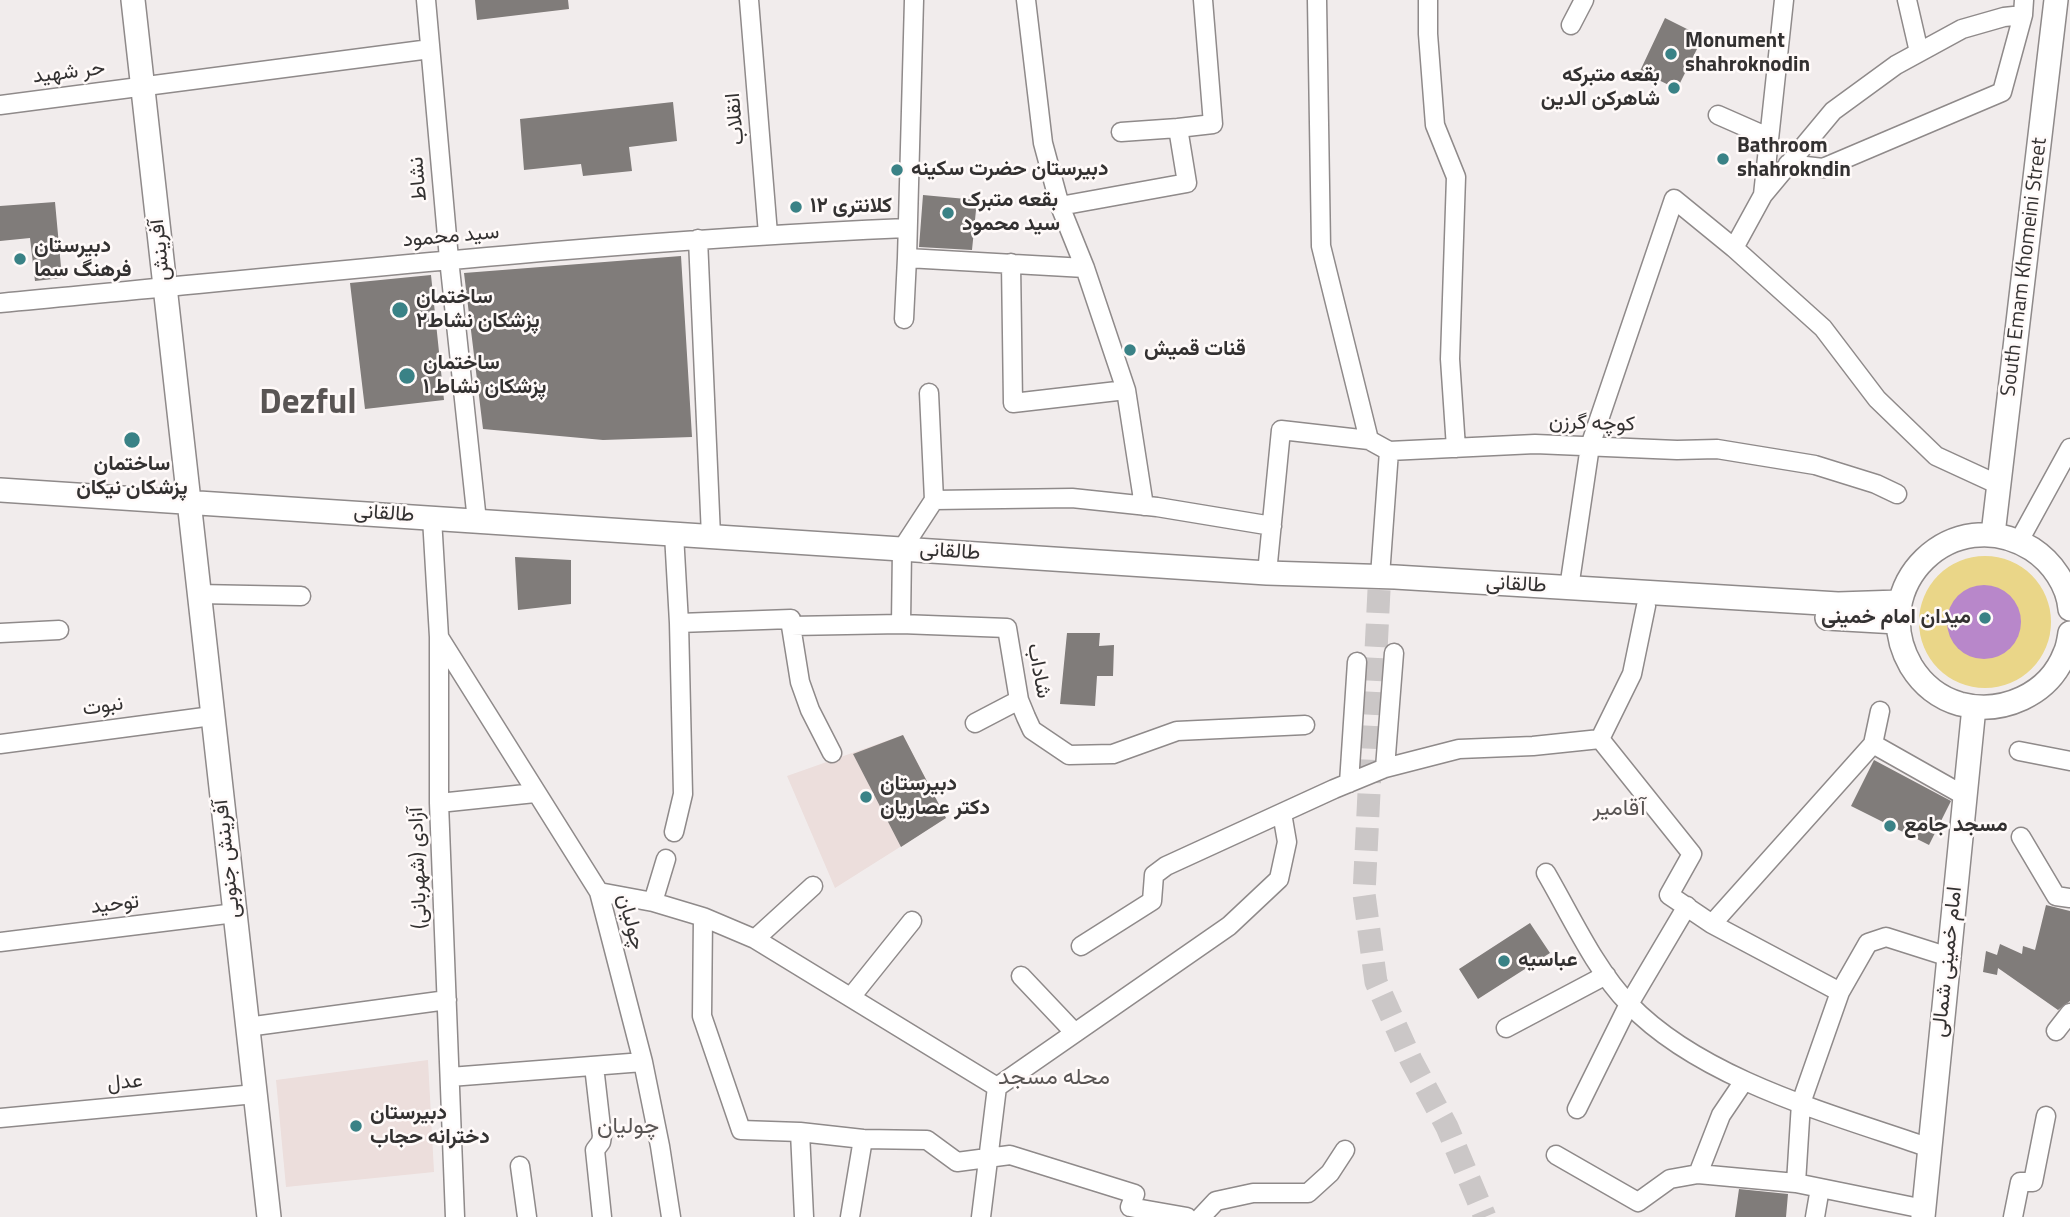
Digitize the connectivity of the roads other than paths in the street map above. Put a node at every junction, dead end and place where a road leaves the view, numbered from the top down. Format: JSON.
{"nodes":[{"id":1,"x":133,"y":0,"type":"edge"},
{"id":2,"x":426,"y":0,"type":"edge"},
{"id":3,"x":749,"y":0,"type":"edge"},
{"id":4,"x":914,"y":0,"type":"edge"},
{"id":5,"x":1026,"y":0,"type":"edge"},
{"id":6,"x":1203,"y":0,"type":"edge"},
{"id":7,"x":1317,"y":0,"type":"edge"},
{"id":8,"x":1428,"y":0,"type":"edge"},
{"id":9,"x":1584,"y":0,"type":"edge"},
{"id":10,"x":1784,"y":0,"type":"edge"},
{"id":11,"x":1907,"y":0,"type":"edge"},
{"id":12,"x":2056,"y":0,"type":"edge"},
{"id":13,"x":2024,"y":7,"type":"edge"},
{"id":14,"x":1571,"y":25,"type":"dead end"},
{"id":15,"x":430,"y":49,"type":"junction"},
{"id":16,"x":1919,"y":52,"type":"junction"},
{"id":17,"x":143,"y":87,"type":"junction"},
{"id":18,"x":0,"y":105,"type":"edge"},
{"id":19,"x":1718,"y":115,"type":"dead end"},
{"id":20,"x":1178,"y":128,"type":"junction"},
{"id":21,"x":1121,"y":132,"type":"dead end"},
{"id":22,"x":1768,"y":137,"type":"junction"},
{"id":23,"x":1788,"y":163,"type":"junction"},
{"id":24,"x":1763,"y":195,"type":"junction"},
{"id":25,"x":1060,"y":206,"type":"junction"},
{"id":26,"x":907,"y":228,"type":"junction"},
{"id":27,"x":768,"y":234,"type":"junction"},
{"id":28,"x":698,"y":239,"type":"junction"},
{"id":29,"x":1734,"y":248,"type":"junction"},
{"id":30,"x":906,"y":258,"type":"junction"},
{"id":31,"x":449,"y":259,"type":"junction"},
{"id":32,"x":1011,"y":263,"type":"junction"},
{"id":33,"x":1085,"y":268,"type":"junction"},
{"id":34,"x":164,"y":287,"type":"junction"},
{"id":35,"x":0,"y":303,"type":"edge"},
{"id":36,"x":904,"y":318,"type":"dead end"},
{"id":37,"x":1126,"y":390,"type":"junction"},
{"id":38,"x":929,"y":393,"type":"dead end"},
{"id":39,"x":1369,"y":440,"type":"junction"},
{"id":40,"x":1590,"y":446,"type":"junction"},
{"id":41,"x":1456,"y":448,"type":"junction"},
{"id":42,"x":2070,"y":448,"type":"edge"},
{"id":43,"x":1389,"y":451,"type":"junction"},
{"id":44,"x":1999,"y":485,"type":"junction"},
{"id":45,"x":0,"y":490,"type":"edge"},
{"id":46,"x":1897,"y":495,"type":"dead end"},
{"id":47,"x":934,"y":500,"type":"junction"},
{"id":48,"x":188,"y":501,"type":"junction"},
{"id":49,"x":1144,"y":506,"type":"junction"},
{"id":50,"x":432,"y":518,"type":"junction"},
{"id":51,"x":478,"y":521,"type":"junction"},
{"id":52,"x":1272,"y":526,"type":"junction"},
{"id":53,"x":674,"y":534,"type":"junction"},
{"id":54,"x":1993,"y":534,"type":"junction"},
{"id":55,"x":711,"y":536,"type":"junction"},
{"id":56,"x":2019,"y":541,"type":"junction"},
{"id":57,"x":902,"y":549,"type":"junction"},
{"id":58,"x":1267,"y":573,"type":"junction"},
{"id":59,"x":1380,"y":583,"type":"junction"},
{"id":60,"x":1569,"y":588,"type":"junction"},
{"id":61,"x":198,"y":594,"type":"junction"},
{"id":62,"x":301,"y":596,"type":"dead end"},
{"id":63,"x":1646,"y":607,"type":"junction"},
{"id":64,"x":2070,"y":609,"type":"edge"},
{"id":65,"x":1898,"y":612,"type":"junction"},
{"id":66,"x":679,"y":623,"type":"junction"},
{"id":67,"x":901,"y":624,"type":"junction"},
{"id":68,"x":791,"y":626,"type":"junction"},
{"id":69,"x":59,"y":630,"type":"dead end"},
{"id":70,"x":0,"y":633,"type":"edge"},
{"id":71,"x":2070,"y":633,"type":"edge"},
{"id":72,"x":439,"y":637,"type":"junction"},
{"id":73,"x":1394,"y":653,"type":"dead end"},
{"id":74,"x":1357,"y":662,"type":"dead end"},
{"id":75,"x":1019,"y":700,"type":"junction"},
{"id":76,"x":1973,"y":707,"type":"junction"},
{"id":77,"x":1880,"y":710,"type":"dead end"},
{"id":78,"x":212,"y":716,"type":"junction"},
{"id":79,"x":975,"y":723,"type":"dead end"},
{"id":80,"x":1305,"y":725,"type":"dead end"},
{"id":81,"x":1600,"y":739,"type":"junction"},
{"id":82,"x":0,"y":744,"type":"edge"},
{"id":83,"x":1873,"y":744,"type":"junction"},
{"id":84,"x":2019,"y":751,"type":"dead end"},
{"id":85,"x":832,"y":753,"type":"dead end"},
{"id":86,"x":2070,"y":761,"type":"edge"},
{"id":87,"x":1385,"y":768,"type":"junction"},
{"id":88,"x":1349,"y":783,"type":"junction"},
{"id":89,"x":535,"y":793,"type":"junction"},
{"id":90,"x":1965,"y":796,"type":"junction"},
{"id":91,"x":439,"y":803,"type":"junction"},
{"id":92,"x":1282,"y":813,"type":"junction"},
{"id":93,"x":674,"y":832,"type":"dead end"},
{"id":94,"x":2021,"y":837,"type":"dead end"},
{"id":95,"x":666,"y":859,"type":"dead end"},
{"id":96,"x":1546,"y":873,"type":"dead end"},
{"id":97,"x":813,"y":886,"type":"dead end"},
{"id":98,"x":599,"y":892,"type":"junction"},
{"id":99,"x":2070,"y":898,"type":"edge"},
{"id":100,"x":653,"y":902,"type":"junction"},
{"id":101,"x":1687,"y":906,"type":"junction"},
{"id":102,"x":234,"y":913,"type":"junction"},
{"id":103,"x":703,"y":917,"type":"junction"},
{"id":104,"x":912,"y":921,"type":"dead end"},
{"id":105,"x":1712,"y":923,"type":"junction"},
{"id":106,"x":755,"y":939,"type":"junction"},
{"id":107,"x":0,"y":942,"type":"edge"},
{"id":108,"x":1081,"y":946,"type":"dead end"},
{"id":109,"x":1949,"y":957,"type":"junction"},
{"id":110,"x":1606,"y":975,"type":"junction"},
{"id":111,"x":1020,"y":976,"type":"dead end"},
{"id":112,"x":1840,"y":992,"type":"junction"},
{"id":113,"x":851,"y":997,"type":"junction"},
{"id":114,"x":447,"y":1000,"type":"junction"},
{"id":115,"x":1629,"y":1004,"type":"junction"},
{"id":116,"x":2070,"y":1013,"type":"edge"},
{"id":117,"x":247,"y":1027,"type":"junction"},
{"id":118,"x":1506,"y":1028,"type":"dead end"},
{"id":119,"x":2056,"y":1031,"type":"dead end"},
{"id":120,"x":1075,"y":1033,"type":"junction"},
{"id":121,"x":643,"y":1062,"type":"junction"},
{"id":122,"x":594,"y":1066,"type":"junction"},
{"id":123,"x":450,"y":1077,"type":"junction"},
{"id":124,"x":1744,"y":1081,"type":"junction"},
{"id":125,"x":997,"y":1087,"type":"junction"},
{"id":126,"x":255,"y":1094,"type":"junction"},
{"id":127,"x":1801,"y":1103,"type":"junction"},
{"id":128,"x":1577,"y":1109,"type":"dead end"},
{"id":129,"x":2046,"y":1116,"type":"dead end"},
{"id":130,"x":0,"y":1118,"type":"edge"},
{"id":131,"x":800,"y":1132,"type":"junction"},
{"id":132,"x":863,"y":1139,"type":"junction"},
{"id":133,"x":1930,"y":1148,"type":"junction"},
{"id":134,"x":1345,"y":1150,"type":"dead end"},
{"id":135,"x":1556,"y":1155,"type":"dead end"},
{"id":136,"x":989,"y":1160,"type":"junction"},
{"id":137,"x":520,"y":1166,"type":"dead end"},
{"id":138,"x":1698,"y":1174,"type":"junction"},
{"id":139,"x":1796,"y":1183,"type":"junction"},
{"id":140,"x":1820,"y":1188,"type":"junction"},
{"id":141,"x":1923,"y":1213,"type":"edge"},
{"id":142,"x":269,"y":1217,"type":"edge"},
{"id":143,"x":455,"y":1217,"type":"edge"},
{"id":144,"x":527,"y":1217,"type":"edge"},
{"id":145,"x":602,"y":1217,"type":"edge"},
{"id":146,"x":671,"y":1217,"type":"edge"},
{"id":147,"x":804,"y":1217,"type":"edge"},
{"id":148,"x":850,"y":1217,"type":"edge"},
{"id":149,"x":981,"y":1217,"type":"edge"},
{"id":150,"x":1187,"y":1217,"type":"edge"},
{"id":151,"x":1201,"y":1217,"type":"edge"},
{"id":152,"x":1815,"y":1217,"type":"edge"},
{"id":153,"x":2013,"y":1217,"type":"edge"}],
"edges":[{"from":1,"to":17,"type":"main road","name":"آفرینش"},
{"from":2,"to":15,"type":"street","name":"نشاط"},
{"from":3,"to":27,"type":"street","name":"انقلاب"},
{"from":4,"to":26,"type":"street"},
{"from":5,"to":25,"type":"street"},
{"from":6,"to":20,"type":"street"},
{"from":7,"to":39,"type":"street"},
{"from":8,"to":41,"type":"street"},
{"from":9,"to":14,"type":"street"},
{"from":10,"to":22,"type":"street"},
{"from":11,"to":16,"type":"street"},
{"from":12,"to":44,"type":"main road","name":"South Emam Khomeini Street"},
{"from":13,"to":16,"type":"street"},
{"from":13,"to":23,"type":"street"},
{"from":15,"to":17,"type":"street","name":"حر شهید"},
{"from":15,"to":31,"type":"street","name":"نشاط"},
{"from":16,"to":23,"type":"street"},
{"from":17,"to":18,"type":"street","name":"حر شهید"},
{"from":17,"to":34,"type":"main road","name":"آفرینش"},
{"from":19,"to":22,"type":"street"},
{"from":20,"to":21,"type":"street"},
{"from":20,"to":25,"type":"street"},
{"from":22,"to":24,"type":"street"},
{"from":23,"to":24,"type":"street"},
{"from":24,"to":29,"type":"street"},
{"from":25,"to":33,"type":"street"},
{"from":26,"to":27,"type":"street","name":"سید محمود"},
{"from":26,"to":30,"type":"street"},
{"from":27,"to":28,"type":"street","name":"سید محمود"},
{"from":28,"to":31,"type":"street","name":"سید محمود"},
{"from":28,"to":55,"type":"street"},
{"from":29,"to":40,"type":"street"},
{"from":29,"to":44,"type":"street"},
{"from":30,"to":32,"type":"street"},
{"from":30,"to":36,"type":"street"},
{"from":31,"to":34,"type":"street","name":"سید محمود"},
{"from":31,"to":51,"type":"street","name":"نشاط"},
{"from":32,"to":33,"type":"street"},
{"from":32,"to":37,"type":"street"},
{"from":33,"to":37,"type":"street"},
{"from":34,"to":35,"type":"street","name":"سید محمود"},
{"from":34,"to":48,"type":"main road","name":"آفرینش"},
{"from":37,"to":49,"type":"street"},
{"from":38,"to":47,"type":"street"},
{"from":39,"to":43,"type":"street"},
{"from":39,"to":52,"type":"street"},
{"from":40,"to":41,"type":"street","name":"کوچه گرزن"},
{"from":40,"to":46,"type":"street","name":"کوچه گرزن"},
{"from":40,"to":60,"type":"street"},
{"from":41,"to":43,"type":"street","name":"کوچه گرزن"},
{"from":42,"to":56,"type":"street"},
{"from":43,"to":59,"type":"street"},
{"from":44,"to":54,"type":"main road","name":"South Emam Khomeini Street"},
{"from":45,"to":48,"type":"main road","name":"طالقانی"},
{"from":47,"to":49,"type":"street"},
{"from":47,"to":57,"type":"street"},
{"from":48,"to":50,"type":"main road","name":"طالقانی"},
{"from":48,"to":61,"type":"main road","name":"آفرینش جنوبی"},
{"from":49,"to":52,"type":"street"},
{"from":50,"to":51,"type":"main road","name":"طالقانی"},
{"from":50,"to":72,"type":"street","name":"آزادی (شهربانی)"},
{"from":51,"to":53,"type":"main road","name":"طالقانی"},
{"from":52,"to":58,"type":"street"},
{"from":53,"to":55,"type":"main road","name":"طالقانی"},
{"from":53,"to":66,"type":"street"},
{"from":54,"to":56,"type":"main road"},
{"from":54,"to":65,"type":"main road"},
{"from":55,"to":57,"type":"main road","name":"طالقانی"},
{"from":56,"to":64,"type":"main road"},
{"from":57,"to":58,"type":"main road","name":"طالقانی"},
{"from":57,"to":67,"type":"street"},
{"from":58,"to":59,"type":"main road","name":"طالقانی"},
{"from":59,"to":60,"type":"main road","name":"طالقانی"},
{"from":59,"to":63,"type":"main road","name":"طالقانی"},
{"from":60,"to":65,"type":"main road","name":"طالقانی"},
{"from":61,"to":62,"type":"street"},
{"from":61,"to":78,"type":"main road","name":"آفرینش جنوبی"},
{"from":63,"to":65,"type":"main road","name":"طالقانی"},
{"from":63,"to":81,"type":"street"},
{"from":65,"to":76,"type":"main road"},
{"from":66,"to":68,"type":"street","name":"شاداب"},
{"from":66,"to":93,"type":"street"},
{"from":67,"to":68,"type":"street","name":"شاداب"},
{"from":67,"to":75,"type":"street","name":"شاداب"},
{"from":68,"to":85,"type":"street"},
{"from":69,"to":70,"type":"street"},
{"from":71,"to":76,"type":"main road"},
{"from":72,"to":89,"type":"street","name":"چولیان"},
{"from":72,"to":91,"type":"street","name":"آزادی (شهربانی)"},
{"from":73,"to":87,"type":"street"},
{"from":74,"to":88,"type":"street"},
{"from":75,"to":79,"type":"street"},
{"from":75,"to":80,"type":"street","name":"شاداب"},
{"from":76,"to":90,"type":"main road","name":"امام خمینی شمالی"},
{"from":77,"to":83,"type":"street"},
{"from":78,"to":82,"type":"street","name":"نبوت"},
{"from":78,"to":102,"type":"main road","name":"آفرینش جنوبی"},
{"from":81,"to":87,"type":"street"},
{"from":81,"to":101,"type":"street"},
{"from":83,"to":90,"type":"street"},
{"from":83,"to":105,"type":"street"},
{"from":84,"to":86,"type":"street"},
{"from":87,"to":88,"type":"street"},
{"from":88,"to":92,"type":"street"},
{"from":89,"to":91,"type":"street"},
{"from":89,"to":98,"type":"street","name":"چولیان"},
{"from":90,"to":109,"type":"main road","name":"امام خمینی شمالی"},
{"from":91,"to":114,"type":"street","name":"آزادی (شهربانی)"},
{"from":92,"to":108,"type":"street"},
{"from":92,"to":120,"type":"street"},
{"from":94,"to":99,"type":"street"},
{"from":95,"to":100,"type":"street"},
{"from":96,"to":110,"type":"street"},
{"from":97,"to":106,"type":"street"},
{"from":98,"to":100,"type":"street"},
{"from":98,"to":121,"type":"street","name":"چولیان"},
{"from":100,"to":103,"type":"street"},
{"from":101,"to":105,"type":"street"},
{"from":101,"to":115,"type":"street"},
{"from":102,"to":107,"type":"street","name":"توحید"},
{"from":102,"to":117,"type":"main road","name":"آفرینش جنوبی"},
{"from":103,"to":106,"type":"street"},
{"from":103,"to":131,"type":"street"},
{"from":104,"to":113,"type":"street"},
{"from":105,"to":112,"type":"street"},
{"from":106,"to":113,"type":"street"},
{"from":109,"to":112,"type":"street"},
{"from":109,"to":133,"type":"main road","name":"امام خمینی شمالی"},
{"from":110,"to":115,"type":"street"},
{"from":110,"to":118,"type":"street"},
{"from":111,"to":120,"type":"street"},
{"from":112,"to":127,"type":"street"},
{"from":113,"to":125,"type":"street"},
{"from":114,"to":117,"type":"street"},
{"from":114,"to":123,"type":"street","name":"آزادی (شهربانی)"},
{"from":115,"to":124,"type":"street"},
{"from":115,"to":128,"type":"street"},
{"from":116,"to":119,"type":"street"},
{"from":117,"to":126,"type":"main road","name":"آفرینش جنوبی"},
{"from":120,"to":125,"type":"street"},
{"from":121,"to":122,"type":"street"},
{"from":121,"to":146,"type":"street","name":"چولیان"},
{"from":122,"to":123,"type":"street"},
{"from":122,"to":145,"type":"street"},
{"from":123,"to":143,"type":"street","name":"آزادی (شهربانی)"},
{"from":124,"to":127,"type":"street"},
{"from":124,"to":138,"type":"street"},
{"from":125,"to":136,"type":"street"},
{"from":126,"to":130,"type":"street","name":"عدل"},
{"from":126,"to":142,"type":"main road","name":"آفرینش جنوبی"},
{"from":127,"to":133,"type":"street"},
{"from":127,"to":139,"type":"street"},
{"from":129,"to":153,"type":"street"},
{"from":131,"to":132,"type":"street"},
{"from":131,"to":147,"type":"street"},
{"from":132,"to":136,"type":"street"},
{"from":132,"to":148,"type":"street"},
{"from":133,"to":141,"type":"main road","name":"امام خمینی شمالی"},
{"from":134,"to":151,"type":"street"},
{"from":135,"to":138,"type":"street"},
{"from":136,"to":149,"type":"street"},
{"from":136,"to":150,"type":"street"},
{"from":137,"to":144,"type":"street"},
{"from":138,"to":139,"type":"street"},
{"from":139,"to":140,"type":"street"},
{"from":140,"to":141,"type":"street"},
{"from":140,"to":152,"type":"street"}]}
